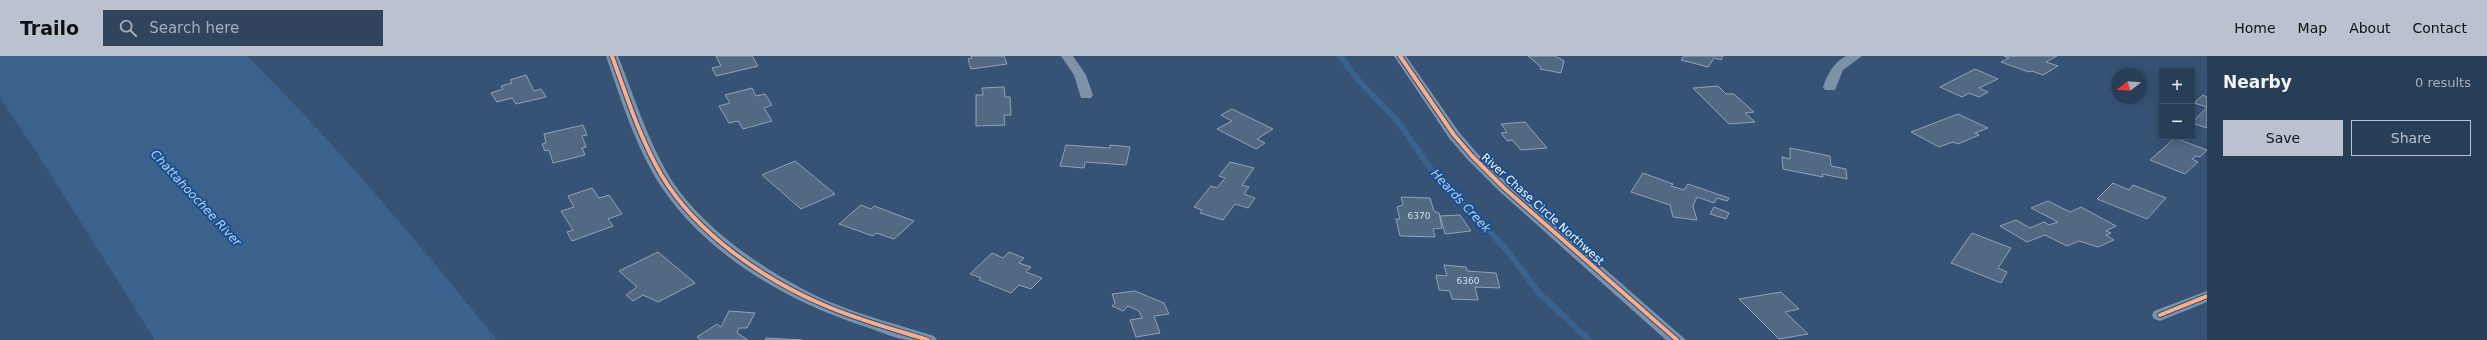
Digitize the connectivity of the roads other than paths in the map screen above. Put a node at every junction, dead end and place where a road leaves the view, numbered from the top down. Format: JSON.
{"nodes":[{"id":1,"x":612,"y":56,"type":"edge"},
{"id":2,"x":1067,"y":56,"type":"edge"},
{"id":3,"x":1400,"y":56,"type":"edge"},
{"id":4,"x":1856,"y":56,"type":"edge"},
{"id":5,"x":1830,"y":87,"type":"dead end"},
{"id":6,"x":1086,"y":95,"type":"dead end"},
{"id":7,"x":2207,"y":296,"type":"edge"},
{"id":8,"x":2160,"y":315,"type":"dead end"},
{"id":9,"x":928,"y":340,"type":"edge"},
{"id":10,"x":1677,"y":340,"type":"edge"}],
"edges":[{"from":1,"to":9,"type":"street"},
{"from":2,"to":6,"type":"street"},
{"from":3,"to":10,"type":"street","name":"River Chase Circle Northwest"},
{"from":4,"to":5,"type":"street"},
{"from":7,"to":8,"type":"street"}]}
